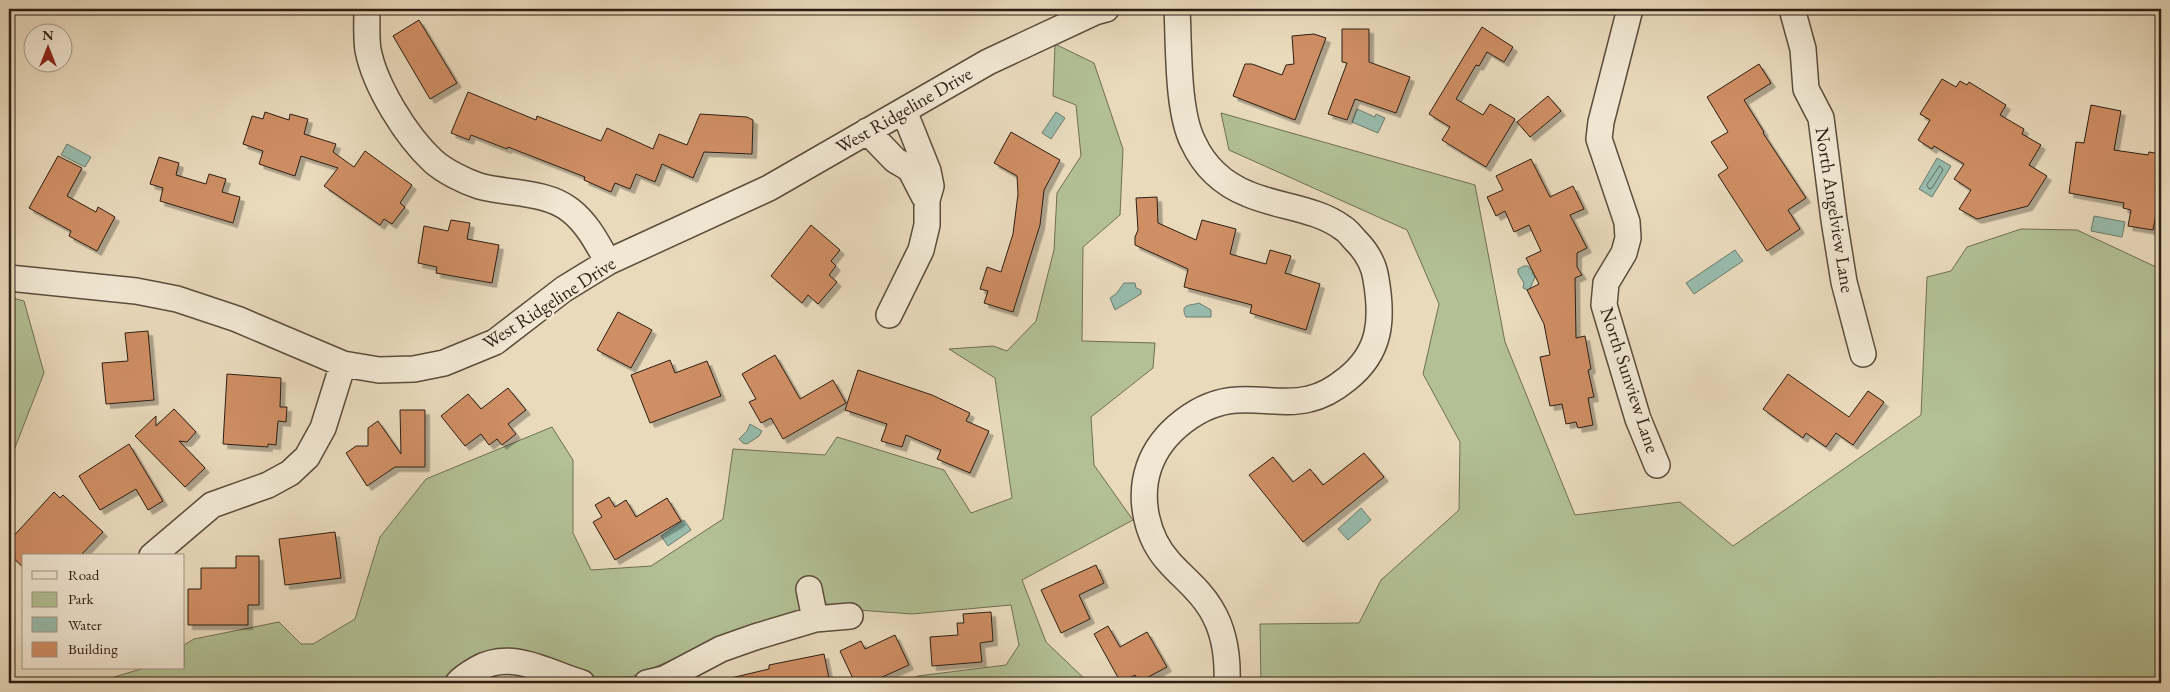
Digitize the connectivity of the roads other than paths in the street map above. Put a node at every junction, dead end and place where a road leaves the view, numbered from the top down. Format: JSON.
{"nodes":[{"id":1,"x":367,"y":9,"type":"edge"},
{"id":2,"x":1106,"y":9,"type":"edge"},
{"id":3,"x":1177,"y":9,"type":"edge"},
{"id":4,"x":1630,"y":9,"type":"edge"},
{"id":5,"x":1792,"y":9,"type":"edge"},
{"id":6,"x":904,"y":111,"type":"junction"},
{"id":7,"x":867,"y":131,"type":"junction"},
{"id":8,"x":911,"y":158,"type":"junction"},
{"id":9,"x":608,"y":262,"type":"junction"},
{"id":10,"x":9,"y":278,"type":"edge"},
{"id":11,"x":890,"y":315,"type":"dead end"},
{"id":12,"x":1863,"y":354,"type":"dead end"},
{"id":13,"x":343,"y":364,"type":"junction"},
{"id":14,"x":1657,"y":465,"type":"dead end"},
{"id":15,"x":154,"y":554,"type":"edge"},
{"id":16,"x":809,"y":588,"type":"dead end"},
{"id":17,"x":850,"y":616,"type":"dead end"},
{"id":18,"x":815,"y":619,"type":"junction"},
{"id":19,"x":458,"y":683,"type":"edge"},
{"id":20,"x":582,"y":683,"type":"edge"},
{"id":21,"x":647,"y":683,"type":"edge"},
{"id":22,"x":1227,"y":683,"type":"edge"}],
"edges":[{"from":1,"to":9,"type":"street"},
{"from":2,"to":6,"type":"street","name":"West Ridgeline Drive"},
{"from":3,"to":22,"type":"street"},
{"from":4,"to":14,"type":"street","name":"North Sunview Lane"},
{"from":5,"to":12,"type":"street","name":"North Angelview Lane"},
{"from":6,"to":7,"type":"street","name":"West Ridgeline Drive"},
{"from":6,"to":8,"type":"street"},
{"from":7,"to":8,"type":"street"},
{"from":7,"to":9,"type":"street","name":"West Ridgeline Drive"},
{"from":8,"to":11,"type":"street"},
{"from":9,"to":13,"type":"street","name":"West Ridgeline Drive"},
{"from":10,"to":13,"type":"street","name":"West Ridgeline Drive"},
{"from":13,"to":15,"type":"street"},
{"from":16,"to":18,"type":"street"},
{"from":17,"to":18,"type":"street"},
{"from":18,"to":21,"type":"street"},
{"from":19,"to":20,"type":"street"}]}
